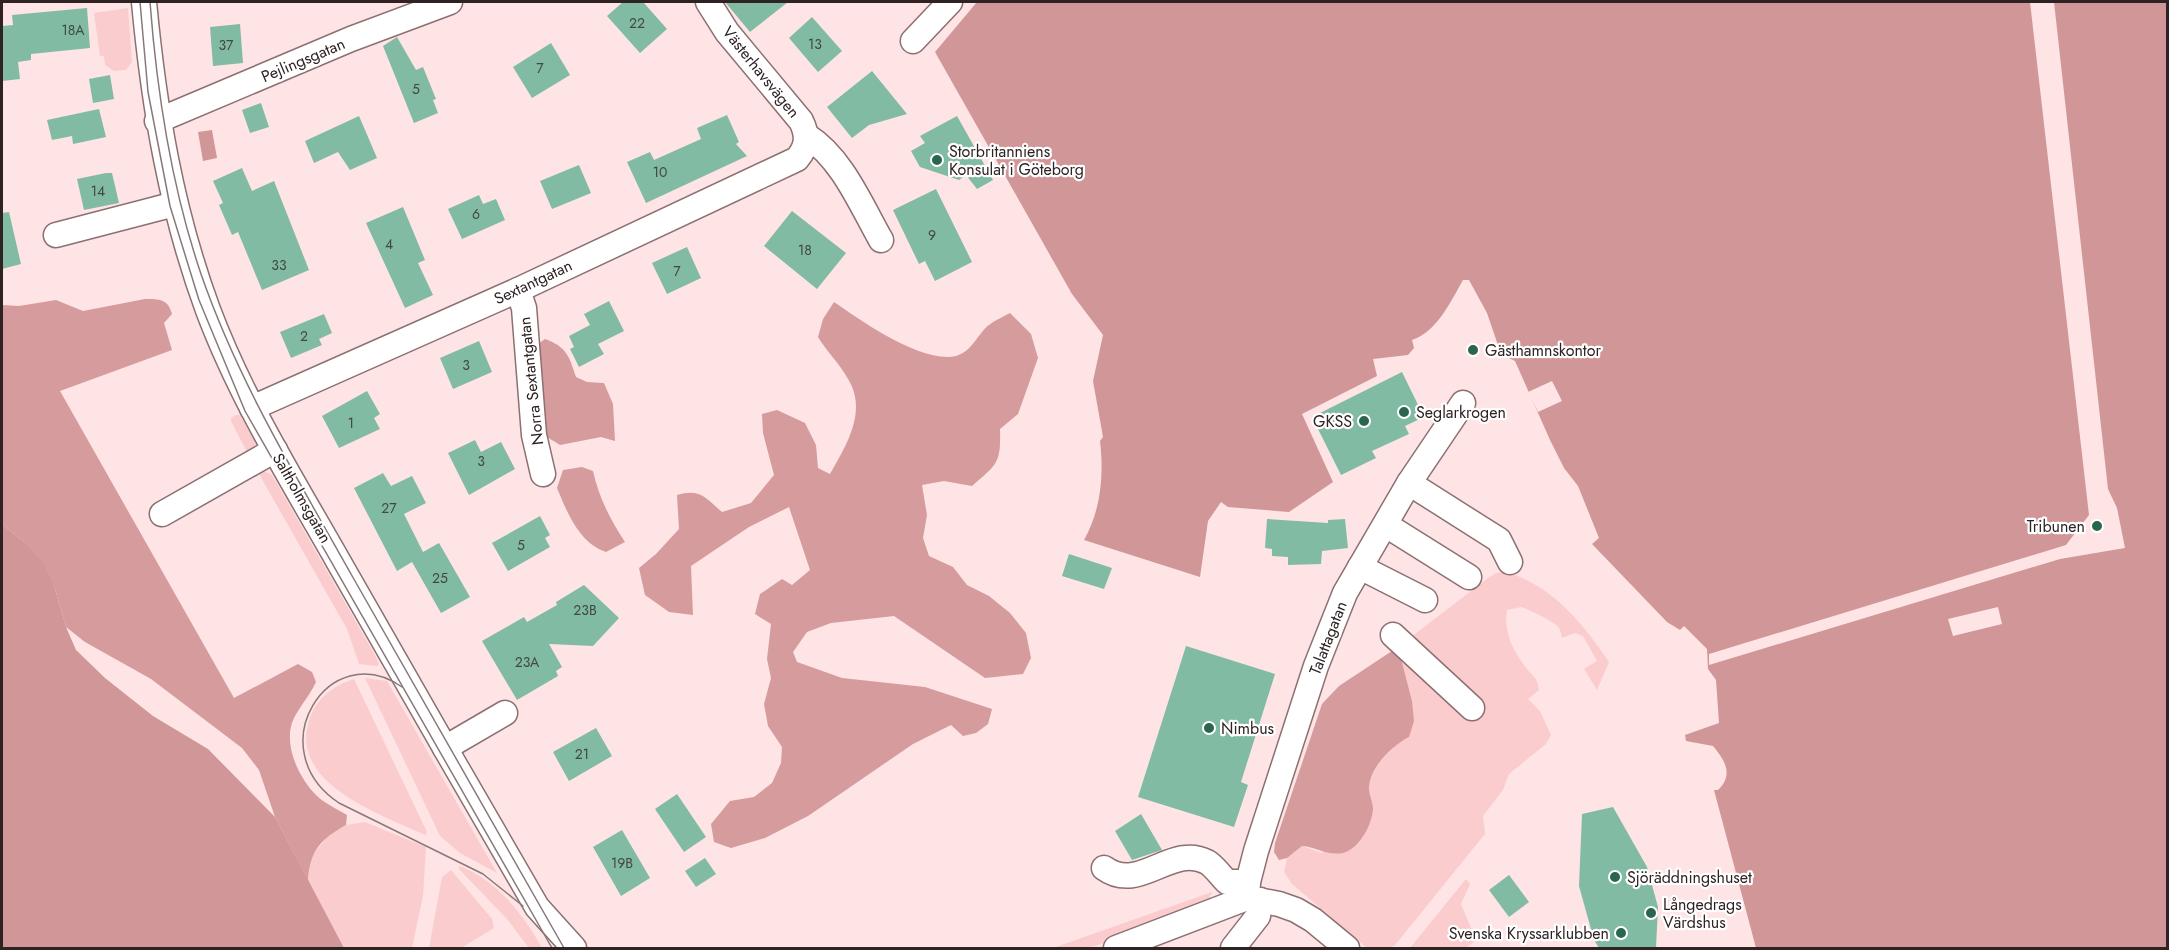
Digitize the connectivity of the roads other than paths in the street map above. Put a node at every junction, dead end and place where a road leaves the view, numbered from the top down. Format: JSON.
{"nodes":[{"id":1,"x":144,"y":2,"type":"edge"},
{"id":2,"x":450,"y":2,"type":"edge"},
{"id":3,"x":708,"y":2,"type":"edge"},
{"id":4,"x":950,"y":2,"type":"edge"},
{"id":5,"x":913,"y":41,"type":"dead end"},
{"id":6,"x":157,"y":121,"type":"junction"},
{"id":7,"x":806,"y":140,"type":"junction"},
{"id":8,"x":175,"y":204,"type":"junction"},
{"id":9,"x":56,"y":235,"type":"dead end"},
{"id":10,"x":881,"y":240,"type":"dead end"},
{"id":11,"x":518,"y":290,"type":"junction"},
{"id":12,"x":1463,"y":403,"type":"dead end"},
{"id":13,"x":252,"y":408,"type":"junction"},
{"id":14,"x":275,"y":450,"type":"junction"},
{"id":15,"x":543,"y":474,"type":"dead end"},
{"id":16,"x":1409,"y":483,"type":"junction"},
{"id":17,"x":162,"y":514,"type":"dead end"},
{"id":18,"x":1386,"y":525,"type":"junction"},
{"id":19,"x":1510,"y":562,"type":"dead end"},
{"id":20,"x":1360,"y":567,"type":"junction"},
{"id":21,"x":1469,"y":577,"type":"dead end"},
{"id":22,"x":1425,"y":600,"type":"dead end"},
{"id":23,"x":1393,"y":635,"type":"dead end"},
{"id":24,"x":1472,"y":708,"type":"dead end"},
{"id":25,"x":505,"y":713,"type":"dead end"},
{"id":26,"x":445,"y":748,"type":"junction"},
{"id":27,"x":1104,"y":868,"type":"dead end"},
{"id":28,"x":1252,"y":893,"type":"junction"},
{"id":29,"x":574,"y":948,"type":"edge"},
{"id":30,"x":1116,"y":948,"type":"edge"},
{"id":31,"x":1233,"y":948,"type":"edge"},
{"id":32,"x":1347,"y":948,"type":"edge"}],
"edges":[{"from":1,"to":6,"type":"street","name":"Saltholmsgatan"},
{"from":2,"to":6,"type":"street","name":"Pejlingsgatan"},
{"from":3,"to":7,"type":"street","name":"Västerhavsvägen"},
{"from":4,"to":5,"type":"street"},
{"from":6,"to":8,"type":"street","name":"Saltholmsgatan"},
{"from":7,"to":10,"type":"street","name":"Västerhavsvägen"},
{"from":7,"to":11,"type":"street","name":"Sextantgatan"},
{"from":8,"to":9,"type":"street"},
{"from":8,"to":13,"type":"street","name":"Saltholmsgatan"},
{"from":11,"to":13,"type":"street","name":"Sextantgatan"},
{"from":11,"to":15,"type":"street","name":"Norra Sextantgatan"},
{"from":12,"to":16,"type":"street","name":"Talattagatan"},
{"from":13,"to":14,"type":"street","name":"Saltholmsgatan"},
{"from":14,"to":17,"type":"street"},
{"from":14,"to":26,"type":"street","name":"Saltholmsgatan"},
{"from":16,"to":18,"type":"street","name":"Talattagatan"},
{"from":16,"to":19,"type":"street"},
{"from":18,"to":20,"type":"street","name":"Talattagatan"},
{"from":18,"to":21,"type":"street"},
{"from":20,"to":22,"type":"street"},
{"from":20,"to":28,"type":"street","name":"Talattagatan"},
{"from":23,"to":24,"type":"street"},
{"from":25,"to":26,"type":"street"},
{"from":26,"to":29,"type":"street","name":"Saltholmsgatan"},
{"from":27,"to":28,"type":"street"},
{"from":28,"to":30,"type":"street"},
{"from":28,"to":31,"type":"street","name":"Talattagatan"},
{"from":28,"to":32,"type":"street"}]}
